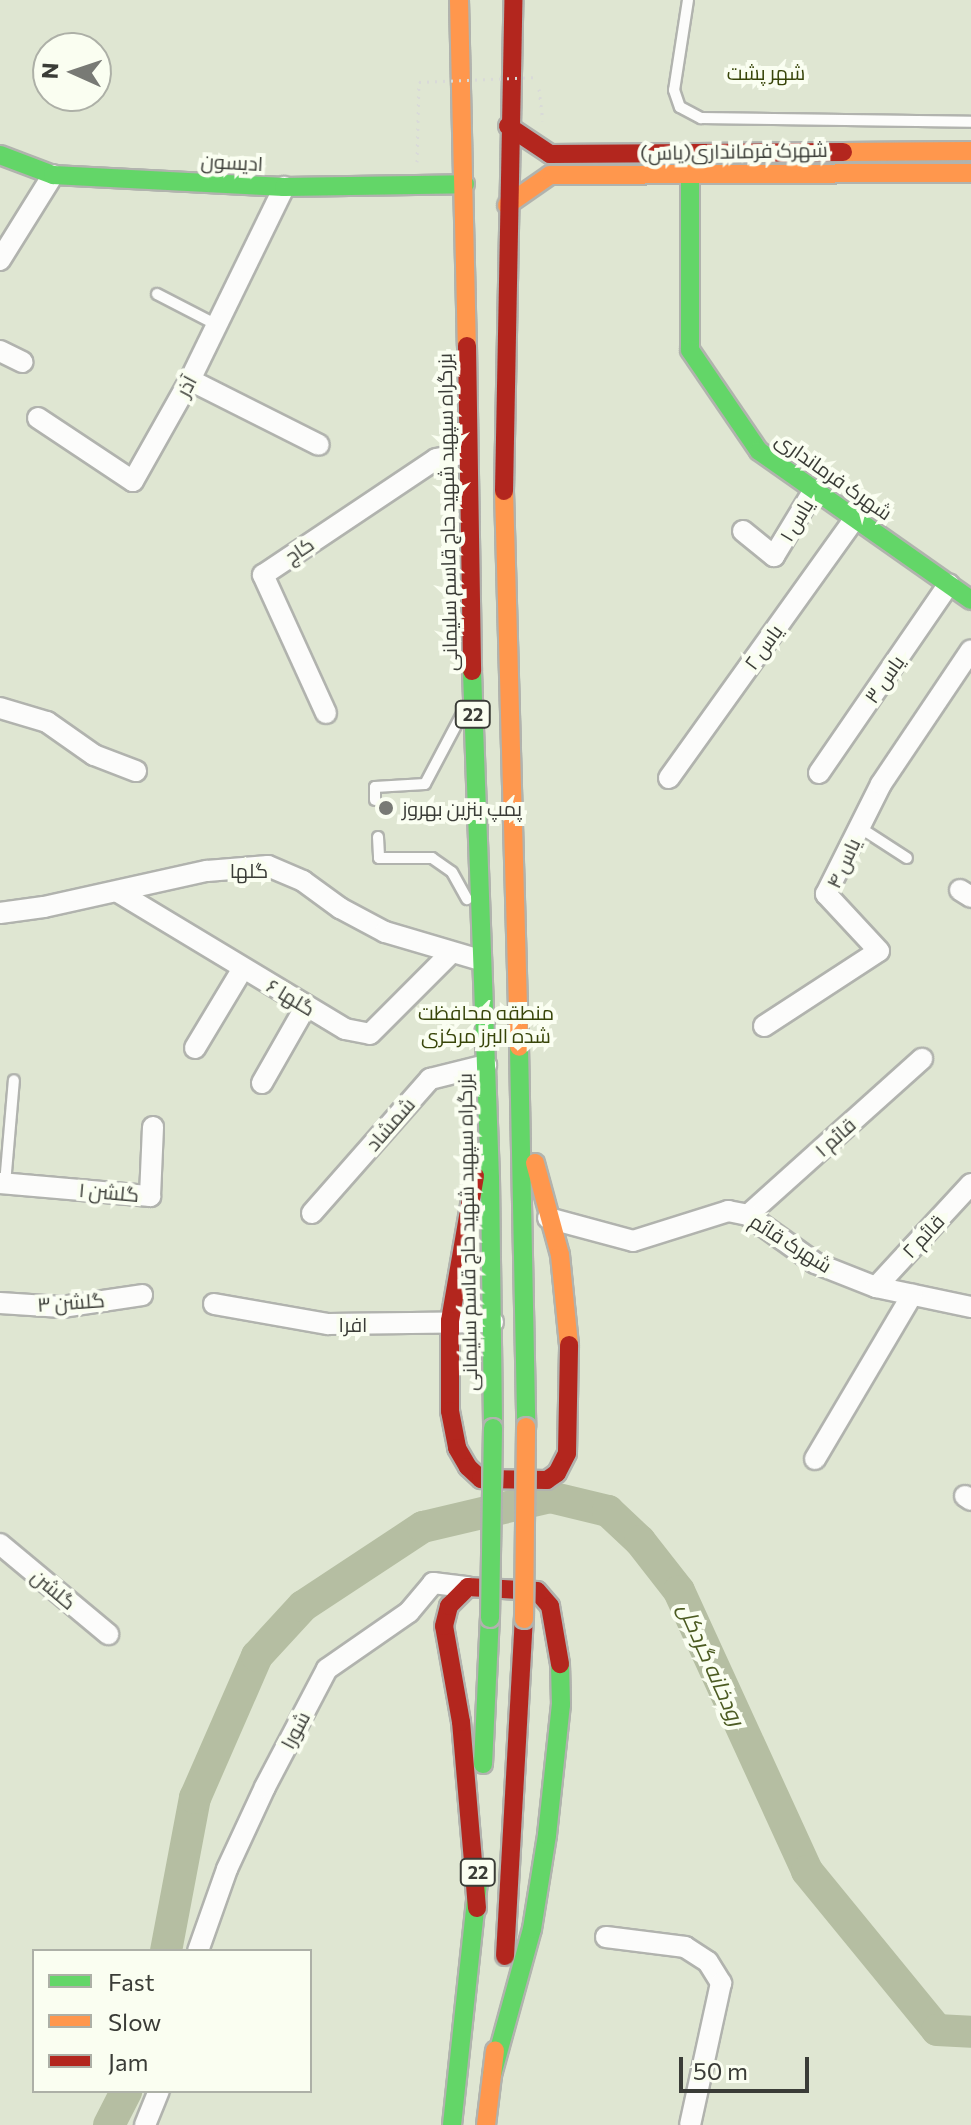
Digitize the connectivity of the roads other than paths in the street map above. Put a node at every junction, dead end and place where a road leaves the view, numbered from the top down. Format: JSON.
{"nodes":[{"id":1,"x":459,"y":0,"type":"edge"},
{"id":2,"x":513,"y":0,"type":"edge"},
{"id":3,"x":688,"y":0,"type":"edge"},
{"id":4,"x":971,"y":122,"type":"edge"},
{"id":5,"x":508,"y":126,"type":"junction"},
{"id":6,"x":778,"y":151,"type":"junction"},
{"id":7,"x":971,"y":151,"type":"edge"},
{"id":8,"x":0,"y":155,"type":"edge"},
{"id":9,"x":779,"y":171,"type":"junction"},
{"id":10,"x":690,"y":173,"type":"junction"},
{"id":11,"x":971,"y":173,"type":"edge"},
{"id":12,"x":53,"y":175,"type":"junction"},
{"id":13,"x":465,"y":184,"type":"junction"},
{"id":14,"x":284,"y":187,"type":"junction"},
{"id":15,"x":507,"y":205,"type":"junction"},
{"id":16,"x":0,"y":260,"type":"edge"},
{"id":17,"x":157,"y":294,"type":"dead end"},
{"id":18,"x":217,"y":325,"type":"junction"},
{"id":19,"x":0,"y":351,"type":"edge"},
{"id":20,"x":23,"y":362,"type":"dead end"},
{"id":21,"x":190,"y":380,"type":"junction"},
{"id":22,"x":38,"y":418,"type":"dead end"},
{"id":23,"x":319,"y":445,"type":"dead end"},
{"id":24,"x":466,"y":453,"type":"junction"},
{"id":25,"x":814,"y":490,"type":"junction"},
{"id":26,"x":856,"y":517,"type":"junction"},
{"id":27,"x":743,"y":531,"type":"dead end"},
{"id":28,"x":949,"y":584,"type":"junction"},
{"id":29,"x":971,"y":600,"type":"edge"},
{"id":30,"x":971,"y":650,"type":"edge"},
{"id":31,"x":472,"y":697,"type":"junction"},
{"id":32,"x":0,"y":708,"type":"edge"},
{"id":33,"x":326,"y":713,"type":"dead end"},
{"id":34,"x":136,"y":771,"type":"dead end"},
{"id":35,"x":819,"y":773,"type":"dead end"},
{"id":36,"x":669,"y":778,"type":"dead end"},
{"id":37,"x":375,"y":800,"type":"dead end"},
{"id":38,"x":859,"y":827,"type":"junction"},
{"id":39,"x":378,"y":837,"type":"dead end"},
{"id":40,"x":907,"y":858,"type":"dead end"},
{"id":41,"x":118,"y":892,"type":"junction"},
{"id":42,"x":0,"y":913,"type":"edge"},
{"id":43,"x":479,"y":920,"type":"junction"},
{"id":44,"x":451,"y":953,"type":"junction"},
{"id":45,"x":480,"y":960,"type":"junction"},
{"id":46,"x":243,"y":968,"type":"junction"},
{"id":47,"x":306,"y":1006,"type":"junction"},
{"id":48,"x":764,"y":1026,"type":"dead end"},
{"id":49,"x":195,"y":1048,"type":"dead end"},
{"id":50,"x":922,"y":1059,"type":"dead end"},
{"id":51,"x":486,"y":1065,"type":"junction"},
{"id":52,"x":14,"y":1080,"type":"dead end"},
{"id":53,"x":262,"y":1083,"type":"dead end"},
{"id":54,"x":520,"y":1107,"type":"junction"},
{"id":55,"x":487,"y":1112,"type":"junction"},
{"id":56,"x":153,"y":1127,"type":"dead end"},
{"id":57,"x":2,"y":1184,"type":"edge"},
{"id":58,"x":971,"y":1184,"type":"edge"},
{"id":59,"x":521,"y":1209,"type":"junction"},
{"id":60,"x":312,"y":1213,"type":"dead end"},
{"id":61,"x":748,"y":1215,"type":"junction"},
{"id":62,"x":549,"y":1218,"type":"junction"},
{"id":63,"x":876,"y":1287,"type":"junction"},
{"id":64,"x":142,"y":1295,"type":"dead end"},
{"id":65,"x":912,"y":1295,"type":"junction"},
{"id":66,"x":0,"y":1303,"type":"edge"},
{"id":67,"x":214,"y":1304,"type":"dead end"},
{"id":68,"x":971,"y":1307,"type":"edge"},
{"id":69,"x":450,"y":1321,"type":"junction"},
{"id":70,"x":493,"y":1322,"type":"junction"},
{"id":71,"x":815,"y":1459,"type":"dead end"},
{"id":72,"x":0,"y":1544,"type":"edge"},
{"id":73,"x":468,"y":1587,"type":"junction"},
{"id":74,"x":409,"y":1612,"type":"junction"},
{"id":75,"x":444,"y":1626,"type":"junction"},
{"id":76,"x":108,"y":1634,"type":"dead end"},
{"id":77,"x":477,"y":1908,"type":"junction"},
{"id":78,"x":606,"y":1937,"type":"dead end"},
{"id":79,"x":199,"y":1949,"type":"edge"},
{"id":80,"x":492,"y":2075,"type":"junction"},
{"id":81,"x":158,"y":2093,"type":"edge"},
{"id":82,"x":145,"y":2125,"type":"edge"},
{"id":83,"x":452,"y":2125,"type":"edge"},
{"id":84,"x":486,"y":2125,"type":"edge"},
{"id":85,"x":690,"y":2125,"type":"edge"}],
"edges":[{"from":1,"to":13,"type":"main road","name":"بزرگراه سپهبد شهید حاج قاسم سلیمانی","number":"22"},
{"from":2,"to":5,"type":"main road","number":"22"},
{"from":3,"to":4,"type":"lane"},
{"from":5,"to":6,"type":"main road","name":"شهرک فرمانداری(یاس)"},
{"from":5,"to":15,"type":"main road","number":"22"},
{"from":6,"to":7,"type":"main road","name":"شهرک فرمانداری(یاس)"},
{"from":6,"to":9,"type":"main road"},
{"from":8,"to":12,"type":"main road","name":"ادیسون"},
{"from":9,"to":10,"type":"main road","name":"شهرک فرمانداری(یاس)"},
{"from":9,"to":11,"type":"main road","name":"شهرک فرمانداری(یاس)"},
{"from":10,"to":15,"type":"main road","name":"شهرک فرمانداری(یاس)"},
{"from":10,"to":25,"type":"main road","name":"شهرک فرمانداری"},
{"from":12,"to":14,"type":"main road","name":"ادیسون"},
{"from":12,"to":16,"type":"street"},
{"from":13,"to":14,"type":"main road","name":"ادیسون"},
{"from":13,"to":24,"type":"main road","name":"بزرگراه سپهبد شهید حاج قاسم سلیمانی","number":"22"},
{"from":14,"to":18,"type":"street","name":"آذر"},
{"from":15,"to":54,"type":"main road","number":"22"},
{"from":17,"to":18,"type":"lane"},
{"from":18,"to":21,"type":"street","name":"آذر"},
{"from":19,"to":20,"type":"street"},
{"from":21,"to":22,"type":"street","name":"آذر"},
{"from":21,"to":23,"type":"street"},
{"from":24,"to":31,"type":"main road","name":"بزرگراه سپهبد شهید حاج قاسم سلیمانی","number":"22"},
{"from":24,"to":33,"type":"street","name":"کاج"},
{"from":25,"to":26,"type":"main road","name":"شهرک فرمانداری"},
{"from":25,"to":27,"type":"street","name":"یاس ۱"},
{"from":26,"to":28,"type":"main road","name":"شهرک فرمانداری"},
{"from":26,"to":36,"type":"street","name":"یاس ۲"},
{"from":28,"to":29,"type":"main road","name":"شهرک فرمانداری"},
{"from":28,"to":35,"type":"street","name":"یاس ۳"},
{"from":30,"to":38,"type":"street","name":"یاس ۴"},
{"from":31,"to":37,"type":"lane"},
{"from":31,"to":43,"type":"main road","name":"بزرگراه سپهبد شهید حاج قاسم سلیمانی","number":"22"},
{"from":32,"to":34,"type":"street"},
{"from":38,"to":40,"type":"lane"},
{"from":38,"to":48,"type":"street","name":"یاس ۴"},
{"from":39,"to":43,"type":"lane"},
{"from":41,"to":42,"type":"street","name":"گلها"},
{"from":41,"to":44,"type":"street","name":"گلها"},
{"from":41,"to":46,"type":"street","name":"گلها ۶"},
{"from":43,"to":45,"type":"main road","name":"بزرگراه سپهبد شهید حاج قاسم سلیمانی","number":"22"},
{"from":44,"to":45,"type":"street","name":"گلها"},
{"from":44,"to":47,"type":"street","name":"گلها ۶"},
{"from":45,"to":51,"type":"main road","name":"بزرگراه سپهبد شهید حاج قاسم سلیمانی","number":"22"},
{"from":46,"to":47,"type":"street","name":"گلها ۶"},
{"from":46,"to":49,"type":"street"},
{"from":47,"to":53,"type":"street"},
{"from":50,"to":61,"type":"street","name":"قائم ۱"},
{"from":51,"to":55,"type":"main road","name":"بزرگراه سپهبد شهید حاج قاسم سلیمانی","number":"22"},
{"from":51,"to":60,"type":"street","name":"شمشاد"},
{"from":52,"to":57,"type":"lane"},
{"from":54,"to":59,"type":"main road","number":"22"},
{"from":54,"to":62,"type":"main road"},
{"from":55,"to":69,"type":"main road"},
{"from":55,"to":70,"type":"main road","name":"بزرگراه سپهبد شهید حاج قاسم سلیمانی","number":"22"},
{"from":56,"to":57,"type":"street","name":"گلشن ۱"},
{"from":58,"to":63,"type":"street","name":"قائم ۲"},
{"from":59,"to":62,"type":"street","name":"شهرک قائم"},
{"from":59,"to":80,"type":"main road","number":"22","bridge":true},
{"from":61,"to":62,"type":"street","name":"شهرک قائم"},
{"from":61,"to":63,"type":"street","name":"شهرک قائم"},
{"from":62,"to":69,"type":"main road"},
{"from":63,"to":65,"type":"street","name":"شهرک قائم"},
{"from":64,"to":66,"type":"street","name":"گلشن ۳"},
{"from":65,"to":68,"type":"street","name":"شهرک قائم"},
{"from":65,"to":71,"type":"street"},
{"from":67,"to":69,"type":"street","name":"افرا"},
{"from":69,"to":70,"type":"street","name":"افرا"},
{"from":70,"to":77,"type":"main road","name":"بزرگراه سپهبد شهید حاج قاسم سلیمانی","number":"22","bridge":true},
{"from":72,"to":76,"type":"street","name":"گلشن"},
{"from":73,"to":74,"type":"street","name":"شورا"},
{"from":73,"to":75,"type":"main road"},
{"from":73,"to":80,"type":"main road"},
{"from":74,"to":75,"type":"street"},
{"from":74,"to":79,"type":"street","name":"شورا"},
{"from":75,"to":77,"type":"main road"},
{"from":77,"to":83,"type":"main road","name":"بزرگراه سپهبد شهید حاج قاسم سلیمانی","number":"22"},
{"from":78,"to":85,"type":"street"},
{"from":80,"to":84,"type":"main road","number":"22"},
{"from":81,"to":82,"type":"street"}]}
